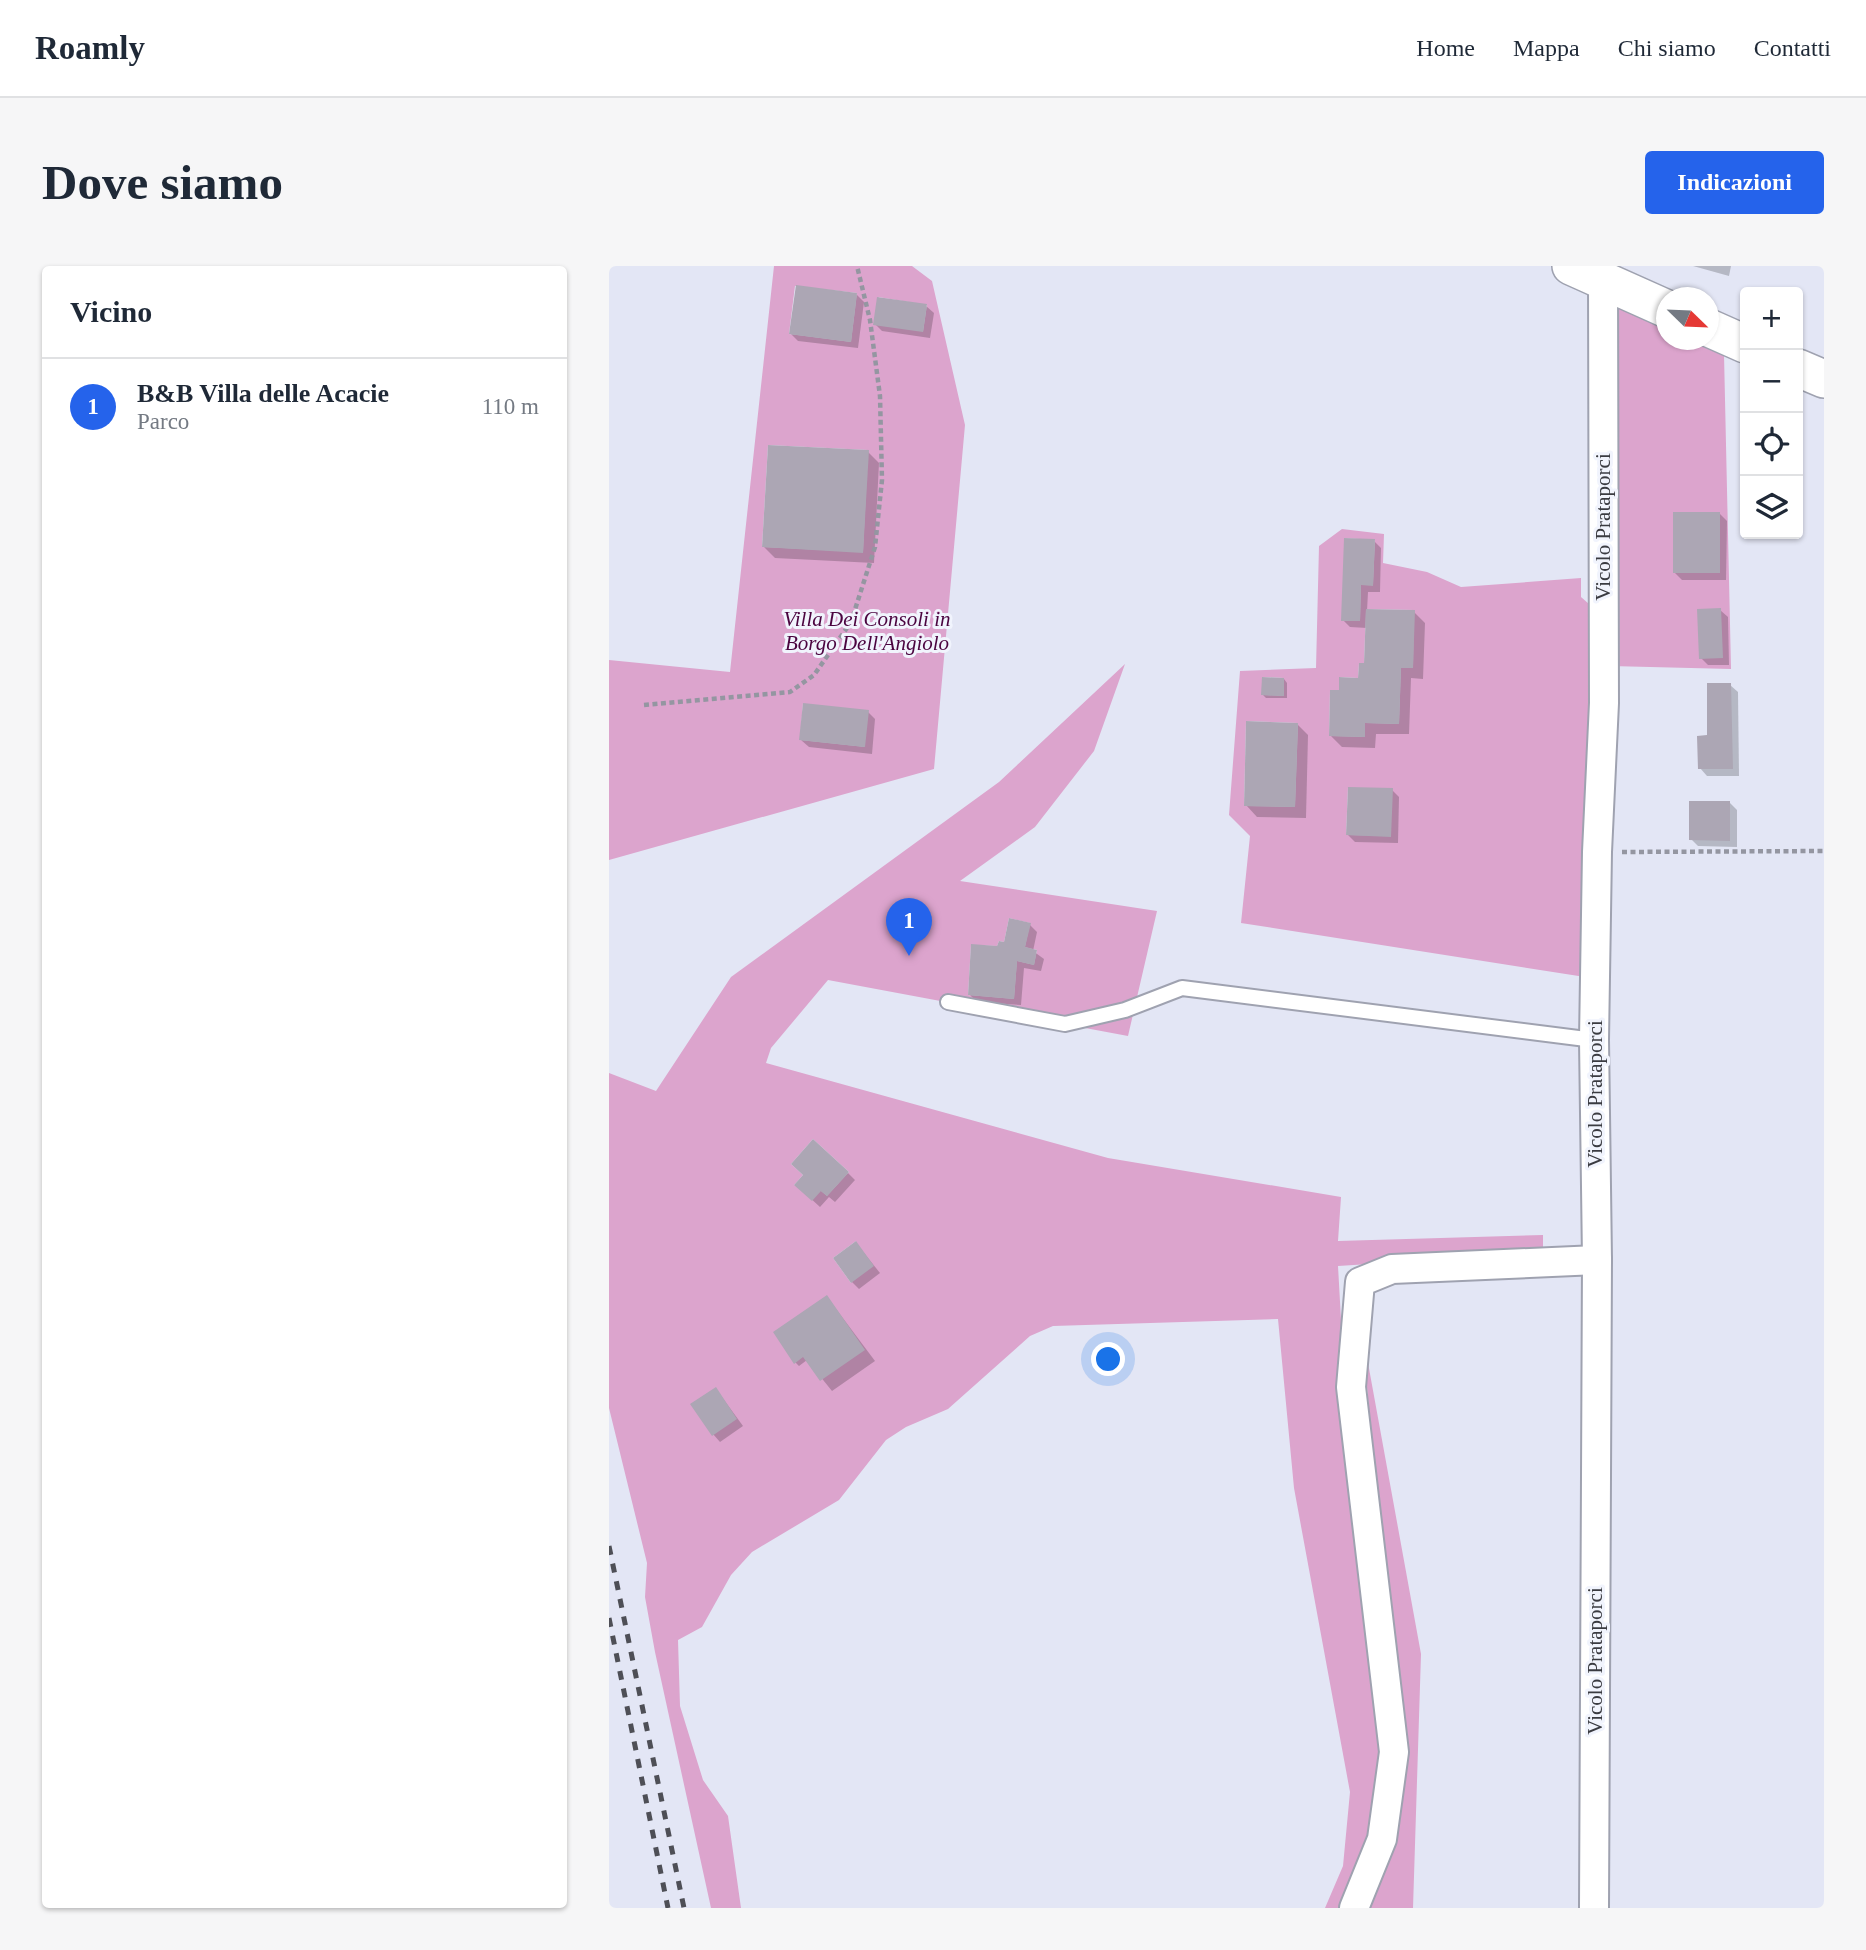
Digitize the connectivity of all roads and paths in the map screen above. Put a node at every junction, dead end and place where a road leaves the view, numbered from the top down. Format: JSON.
{"nodes":[{"id":1,"x":850,"y":266,"type":"edge"},
{"id":2,"x":859,"y":269,"type":"edge"},
{"id":3,"x":1587,"y":273,"type":"edge"},
{"id":4,"x":1656,"y":304,"type":"edge"},
{"id":5,"x":1719,"y":332,"type":"edge"},
{"id":6,"x":1740,"y":342,"type":"edge"},
{"id":7,"x":1803,"y":370,"type":"edge"},
{"id":8,"x":1824,"y":379,"type":"edge"},
{"id":9,"x":644,"y":705,"type":"dead end"},
{"id":10,"x":1824,"y":851,"type":"edge"},
{"id":11,"x":1597,"y":852,"type":"junction"},
{"id":12,"x":948,"y":1002,"type":"dead end"},
{"id":13,"x":1594,"y":1040,"type":"junction"},
{"id":14,"x":1597,"y":1260,"type":"junction"},
{"id":15,"x":1354,"y":1908,"type":"edge"},
{"id":16,"x":1594,"y":1908,"type":"edge"}],
"edges":[{"from":1,"to":2,"type":"path"},
{"from":2,"to":9,"type":"path"},
{"from":3,"to":4,"type":"street"},
{"from":3,"to":11,"type":"street","name":"Vicolo Prataporci"},
{"from":5,"to":6,"type":"street"},
{"from":7,"to":8,"type":"street"},
{"from":10,"to":11,"type":"path"},
{"from":11,"to":13,"type":"street","name":"Vicolo Prataporci"},
{"from":12,"to":13,"type":"lane"},
{"from":13,"to":14,"type":"street","name":"Vicolo Prataporci"},
{"from":14,"to":15,"type":"street"},
{"from":14,"to":16,"type":"street","name":"Vicolo Prataporci"}]}
